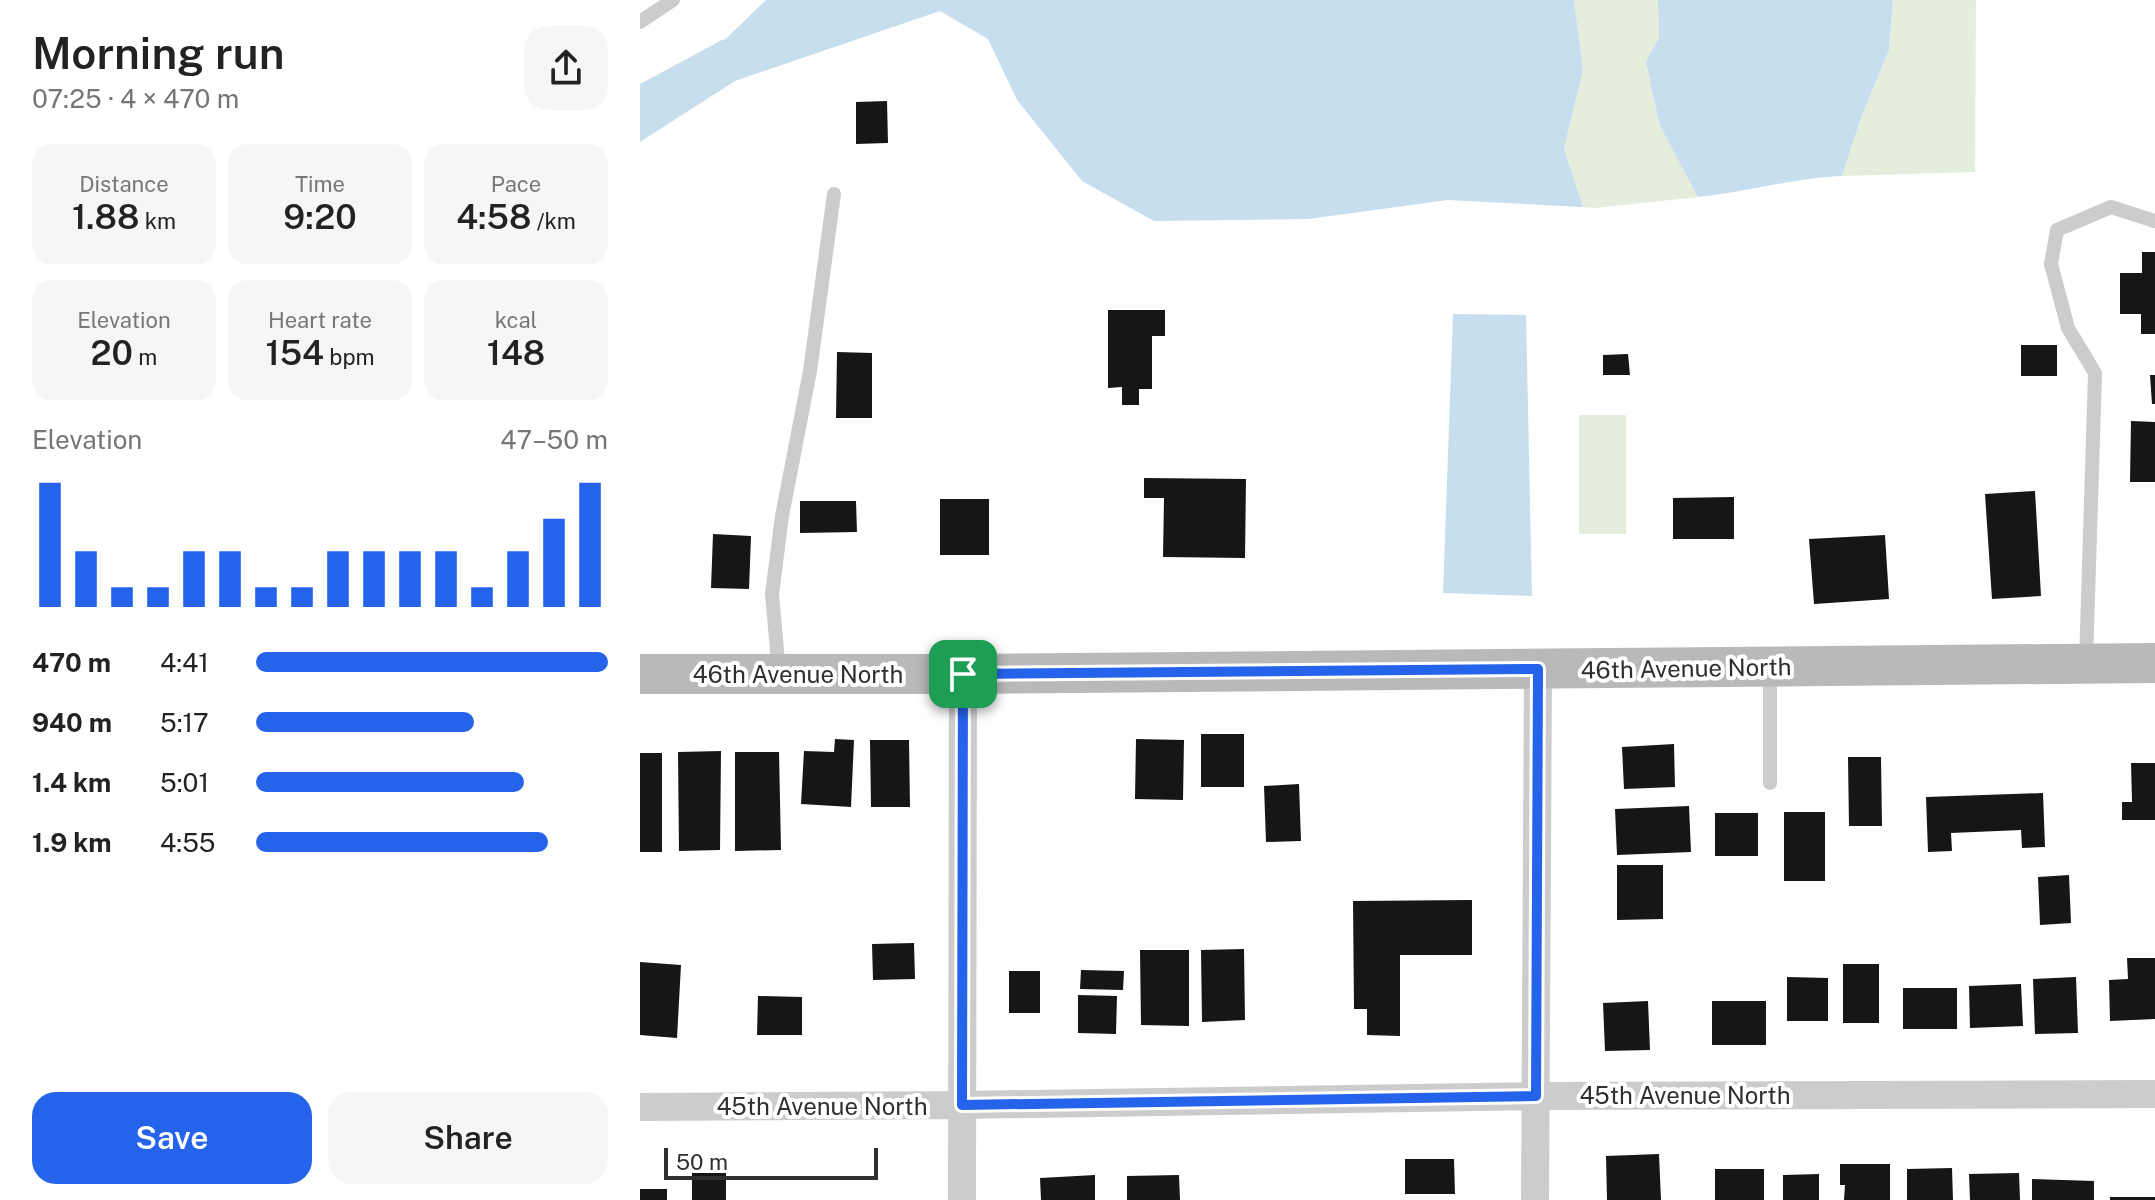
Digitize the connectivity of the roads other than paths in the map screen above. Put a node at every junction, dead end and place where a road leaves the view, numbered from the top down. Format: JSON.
{"nodes":[{"id":1,"x":673,"y":0,"type":"edge"},
{"id":2,"x":640,"y":22,"type":"edge"},
{"id":3,"x":834,"y":194,"type":"dead end"},
{"id":4,"x":2155,"y":221,"type":"edge"},
{"id":5,"x":2155,"y":663,"type":"edge"},
{"id":6,"x":2086,"y":664,"type":"junction"},
{"id":7,"x":1770,"y":667,"type":"junction"},
{"id":8,"x":1538,"y":669,"type":"junction"},
{"id":9,"x":640,"y":674,"type":"edge"},
{"id":10,"x":779,"y":674,"type":"junction"},
{"id":11,"x":963,"y":674,"type":"junction"},
{"id":12,"x":1770,"y":783,"type":"dead end"},
{"id":13,"x":2155,"y":1094,"type":"edge"},
{"id":14,"x":1536,"y":1096,"type":"junction"},
{"id":15,"x":962,"y":1105,"type":"junction"},
{"id":16,"x":640,"y":1107,"type":"edge"},
{"id":17,"x":962,"y":1200,"type":"edge"},
{"id":18,"x":1535,"y":1200,"type":"edge"}],
"edges":[{"from":1,"to":2,"type":"lane"},
{"from":3,"to":10,"type":"lane"},
{"from":4,"to":6,"type":"lane"},
{"from":5,"to":6,"type":"street","name":"46th Avenue North"},
{"from":6,"to":7,"type":"street","name":"46th Avenue North"},
{"from":7,"to":8,"type":"street","name":"46th Avenue North"},
{"from":7,"to":12,"type":"lane"},
{"from":8,"to":11,"type":"street","name":"46th Avenue North"},
{"from":8,"to":14,"type":"street"},
{"from":9,"to":10,"type":"street","name":"46th Avenue North"},
{"from":10,"to":11,"type":"street","name":"46th Avenue North"},
{"from":11,"to":15,"type":"street"},
{"from":13,"to":14,"type":"street","name":"45th Avenue North"},
{"from":14,"to":15,"type":"street","name":"45th Avenue North"},
{"from":14,"to":18,"type":"street"},
{"from":15,"to":16,"type":"street","name":"45th Avenue North"},
{"from":15,"to":17,"type":"street"}]}
